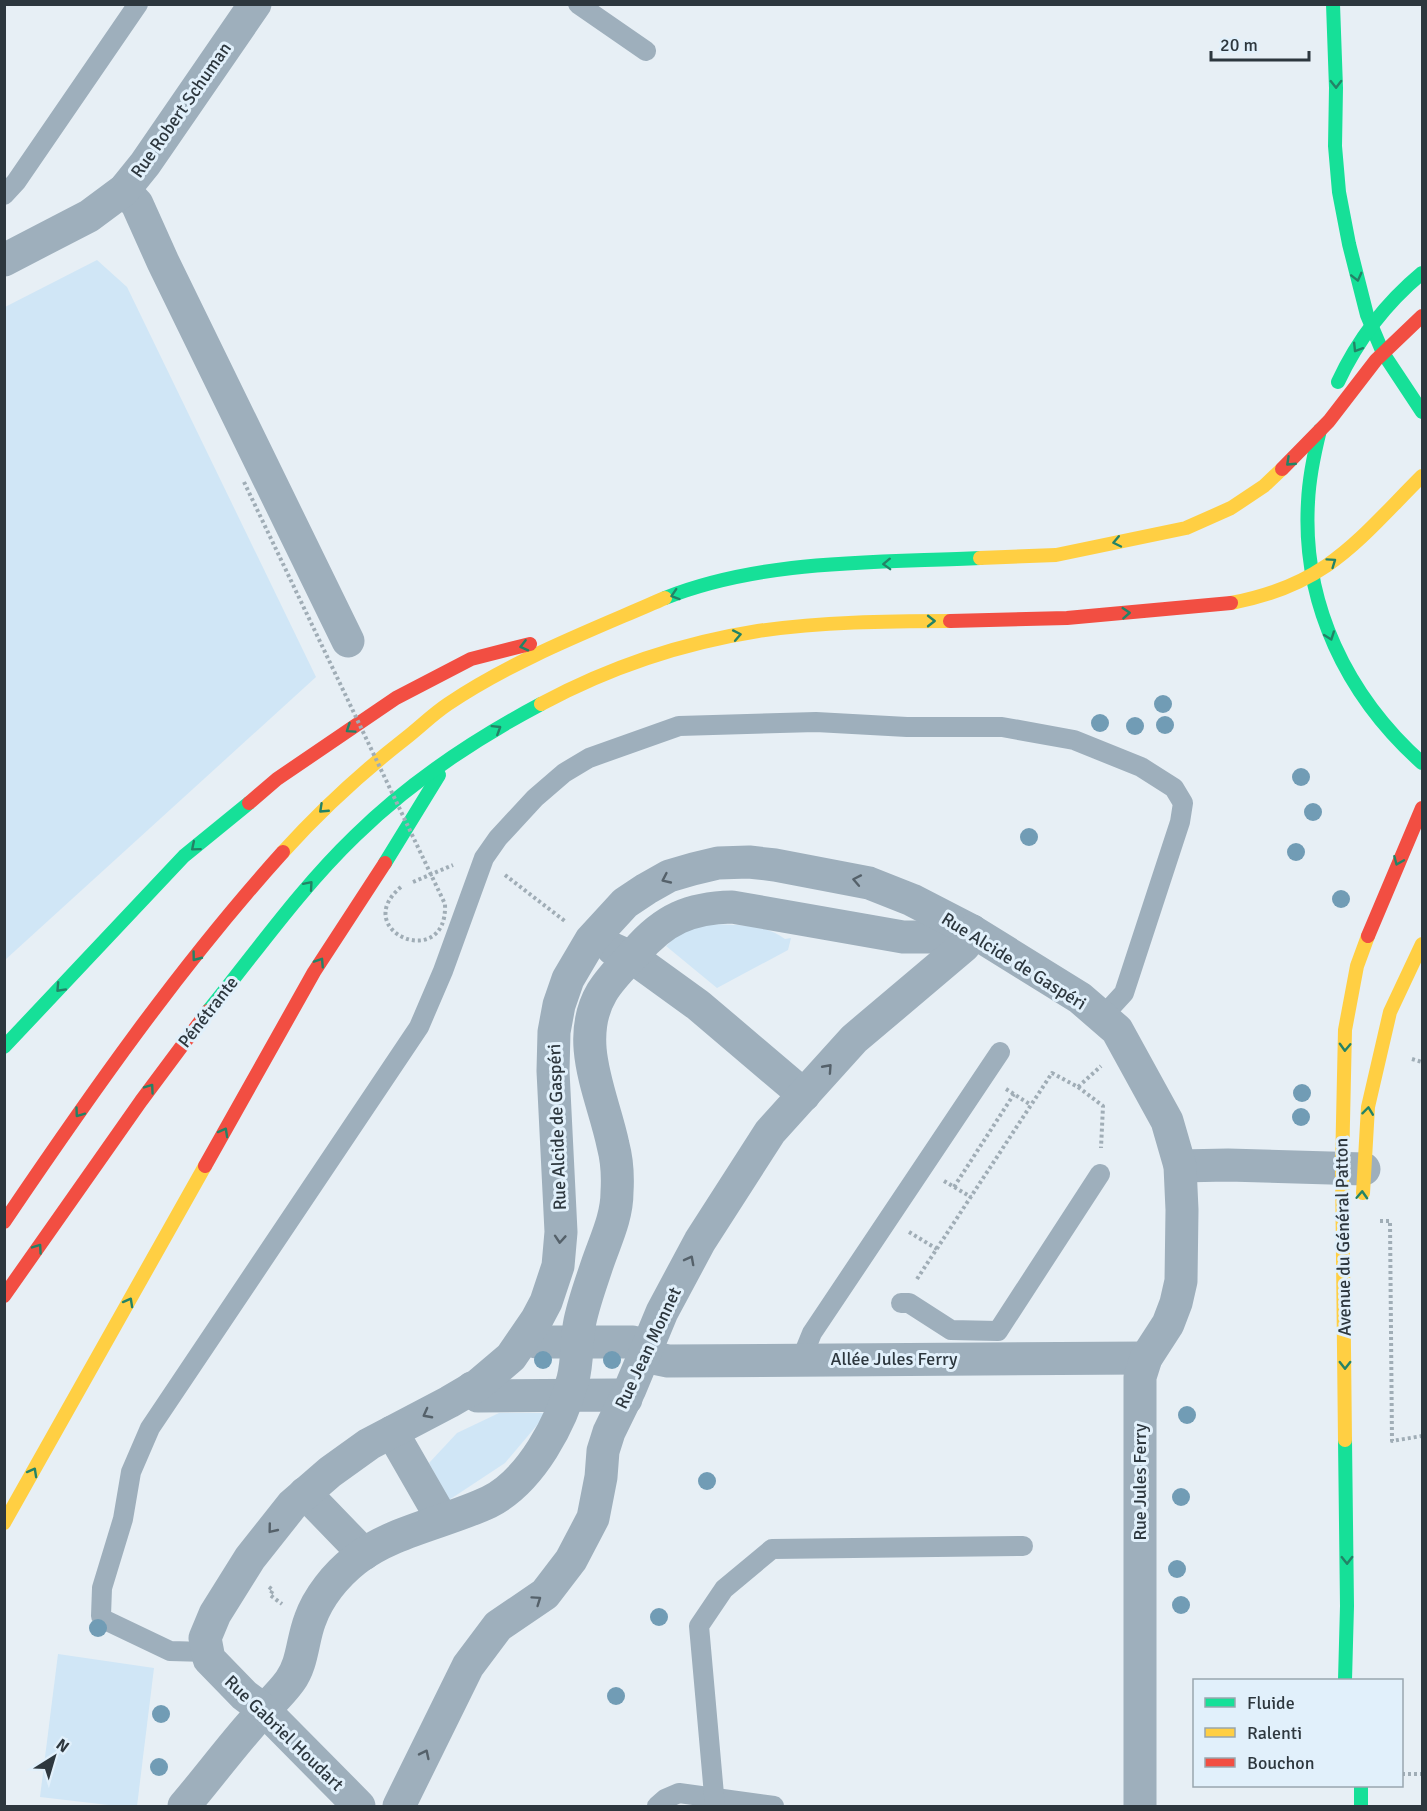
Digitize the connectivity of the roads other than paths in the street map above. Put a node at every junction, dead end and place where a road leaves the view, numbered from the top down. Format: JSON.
{"nodes":[{"id":1,"x":138,"y":4,"type":"edge"},
{"id":2,"x":255,"y":4,"type":"edge"},
{"id":3,"x":578,"y":4,"type":"edge"},
{"id":4,"x":1333,"y":4,"type":"edge"},
{"id":5,"x":646,"y":51,"type":"dead end"},
{"id":6,"x":124,"y":190,"type":"junction"},
{"id":7,"x":4,"y":195,"type":"edge"},
{"id":8,"x":4,"y":260,"type":"edge"},
{"id":9,"x":1422,"y":273,"type":"edge"},
{"id":10,"x":1422,"y":316,"type":"edge"},
{"id":11,"x":1383,"y":354,"type":"junction"},
{"id":12,"x":1422,"y":412,"type":"edge"},
{"id":13,"x":1422,"y":476,"type":"edge"},
{"id":14,"x":602,"y":626,"type":"junction"},
{"id":15,"x":348,"y":641,"type":"dead end"},
{"id":16,"x":448,"y":760,"type":"junction"},
{"id":17,"x":1422,"y":763,"type":"edge"},
{"id":18,"x":1422,"y":808,"type":"edge"},
{"id":19,"x":972,"y":931,"type":"junction"},
{"id":20,"x":591,"y":940,"type":"junction"},
{"id":21,"x":1422,"y":944,"type":"edge"},
{"id":22,"x":631,"y":957,"type":"junction"},
{"id":23,"x":1102,"y":1017,"type":"junction"},
{"id":24,"x":4,"y":1047,"type":"edge"},
{"id":25,"x":1000,"y":1052,"type":"dead end"},
{"id":26,"x":804,"y":1095,"type":"junction"},
{"id":27,"x":1180,"y":1166,"type":"junction"},
{"id":28,"x":1353,"y":1168,"type":"junction"},
{"id":29,"x":1100,"y":1174,"type":"road end"},
{"id":30,"x":4,"y":1222,"type":"edge"},
{"id":31,"x":1361,"y":1222,"type":"road end"},
{"id":32,"x":4,"y":1296,"type":"edge"},
{"id":33,"x":901,"y":1303,"type":"road end"},
{"id":34,"x":531,"y":1328,"type":"junction"},
{"id":35,"x":579,"y":1333,"type":"junction"},
{"id":36,"x":1146,"y":1358,"type":"junction"},
{"id":37,"x":801,"y":1360,"type":"junction"},
{"id":38,"x":641,"y":1362,"type":"junction"},
{"id":39,"x":501,"y":1366,"type":"junction"},
{"id":40,"x":571,"y":1385,"type":"junction"},
{"id":41,"x":472,"y":1388,"type":"junction"},
{"id":42,"x":392,"y":1432,"type":"junction"},
{"id":43,"x":305,"y":1493,"type":"junction"},
{"id":44,"x":442,"y":1519,"type":"junction"},
{"id":45,"x":4,"y":1523,"type":"edge"},
{"id":46,"x":1023,"y":1546,"type":"dead end"},
{"id":47,"x":364,"y":1554,"type":"junction"},
{"id":48,"x":1360,"y":1566,"type":"dead end"},
{"id":49,"x":1360,"y":1637,"type":"dead end"},
{"id":50,"x":208,"y":1655,"type":"junction"},
{"id":51,"x":1345,"y":1679,"type":"edge"},
{"id":52,"x":264,"y":1710,"type":"junction"},
{"id":53,"x":1361,"y":1787,"type":"edge"},
{"id":54,"x":715,"y":1802,"type":"edge"},
{"id":55,"x":184,"y":1806,"type":"edge"},
{"id":56,"x":359,"y":1806,"type":"edge"},
{"id":57,"x":399,"y":1806,"type":"edge"},
{"id":58,"x":657,"y":1806,"type":"edge"},
{"id":59,"x":774,"y":1806,"type":"edge"},
{"id":60,"x":1140,"y":1806,"type":"edge"},
{"id":61,"x":1361,"y":1806,"type":"edge"}],
"edges":[{"from":1,"to":7,"type":"lane"},
{"from":2,"to":6,"type":"street","name":"Rue Robert Schuman"},
{"from":3,"to":5,"type":"lane"},
{"from":4,"to":11,"type":"main road","one_way":true},
{"from":6,"to":8,"type":"street","name":"Rue Robert Schuman"},
{"from":6,"to":15,"type":"street"},
{"from":9,"to":17,"type":"main road","one_way":true},
{"from":10,"to":11,"type":"main road"},
{"from":11,"to":12,"type":"main road"},
{"from":11,"to":14,"type":"main road","one_way":true},
{"from":16,"to":13,"type":"main road","name":"Pénétrante","one_way":true},
{"from":14,"to":24,"type":"main road","one_way":true},
{"from":14,"to":30,"type":"main road","one_way":true},
{"from":32,"to":16,"type":"main road","name":"Pénétrante","one_way":true},
{"from":45,"to":16,"type":"main road","one_way":true},
{"from":18,"to":28,"type":"main road","name":"Avenue du Général Patton","one_way":true},
{"from":19,"to":20,"type":"street","name":"Rue Alcide de Gaspéri","one_way":true},
{"from":19,"to":22,"type":"street"},
{"from":19,"to":23,"type":"street","name":"Rue Alcide de Gaspéri"},
{"from":26,"to":19,"type":"street","name":"Rue Jean Monnet","one_way":true},
{"from":20,"to":22,"type":"street"},
{"from":20,"to":34,"type":"street","name":"Rue Alcide de Gaspéri","one_way":true},
{"from":28,"to":21,"type":"main road","name":"Avenue du Général Patton","one_way":true},
{"from":22,"to":26,"type":"street"},
{"from":22,"to":35,"type":"street"},
{"from":23,"to":27,"type":"street","name":"Rue Alcide de Gaspéri"},
{"from":23,"to":50,"type":"lane"},
{"from":25,"to":37,"type":"lane"},
{"from":38,"to":26,"type":"street","name":"Rue Jean Monnet","one_way":true},
{"from":27,"to":28,"type":"street"},
{"from":27,"to":36,"type":"street","name":"Rue Jules Ferry"},
{"from":31,"to":28,"type":"main road","name":"Avenue du Général Patton","one_way":true},
{"from":28,"to":51,"type":"main road","name":"Avenue du Général Patton","one_way":true},
{"from":29,"to":33,"type":"lane"},
{"from":34,"to":35,"type":"street"},
{"from":34,"to":39,"type":"street","name":"Rue Alcide de Gaspéri"},
{"from":35,"to":38,"type":"street"},
{"from":35,"to":40,"type":"street"},
{"from":36,"to":37,"type":"street","name":"Allée Jules Ferry"},
{"from":36,"to":60,"type":"street","name":"Rue Jules Ferry"},
{"from":37,"to":38,"type":"street","name":"Allée Jules Ferry"},
{"from":38,"to":40,"type":"street"},
{"from":57,"to":38,"type":"street","name":"Rue Jean Monnet","one_way":true},
{"from":39,"to":40,"type":"street"},
{"from":39,"to":41,"type":"street","name":"Rue Alcide de Gaspéri"},
{"from":40,"to":41,"type":"street"},
{"from":40,"to":44,"type":"street"},
{"from":41,"to":42,"type":"street","name":"Rue Alcide de Gaspéri","one_way":true},
{"from":42,"to":43,"type":"street","name":"Rue Alcide de Gaspéri"},
{"from":42,"to":44,"type":"street"},
{"from":43,"to":47,"type":"street"},
{"from":43,"to":50,"type":"street","name":"Rue Alcide de Gaspéri","one_way":true},
{"from":44,"to":47,"type":"street"},
{"from":46,"to":54,"type":"lane"},
{"from":47,"to":52,"type":"street"},
{"from":48,"to":49,"type":"main road"},
{"from":50,"to":52,"type":"street","name":"Rue Gabriel Houdart"},
{"from":52,"to":55,"type":"street"},
{"from":52,"to":56,"type":"street","name":"Rue Gabriel Houdart"},
{"from":53,"to":61,"type":"main road"},
{"from":54,"to":58,"type":"lane"},
{"from":54,"to":59,"type":"lane"}]}
